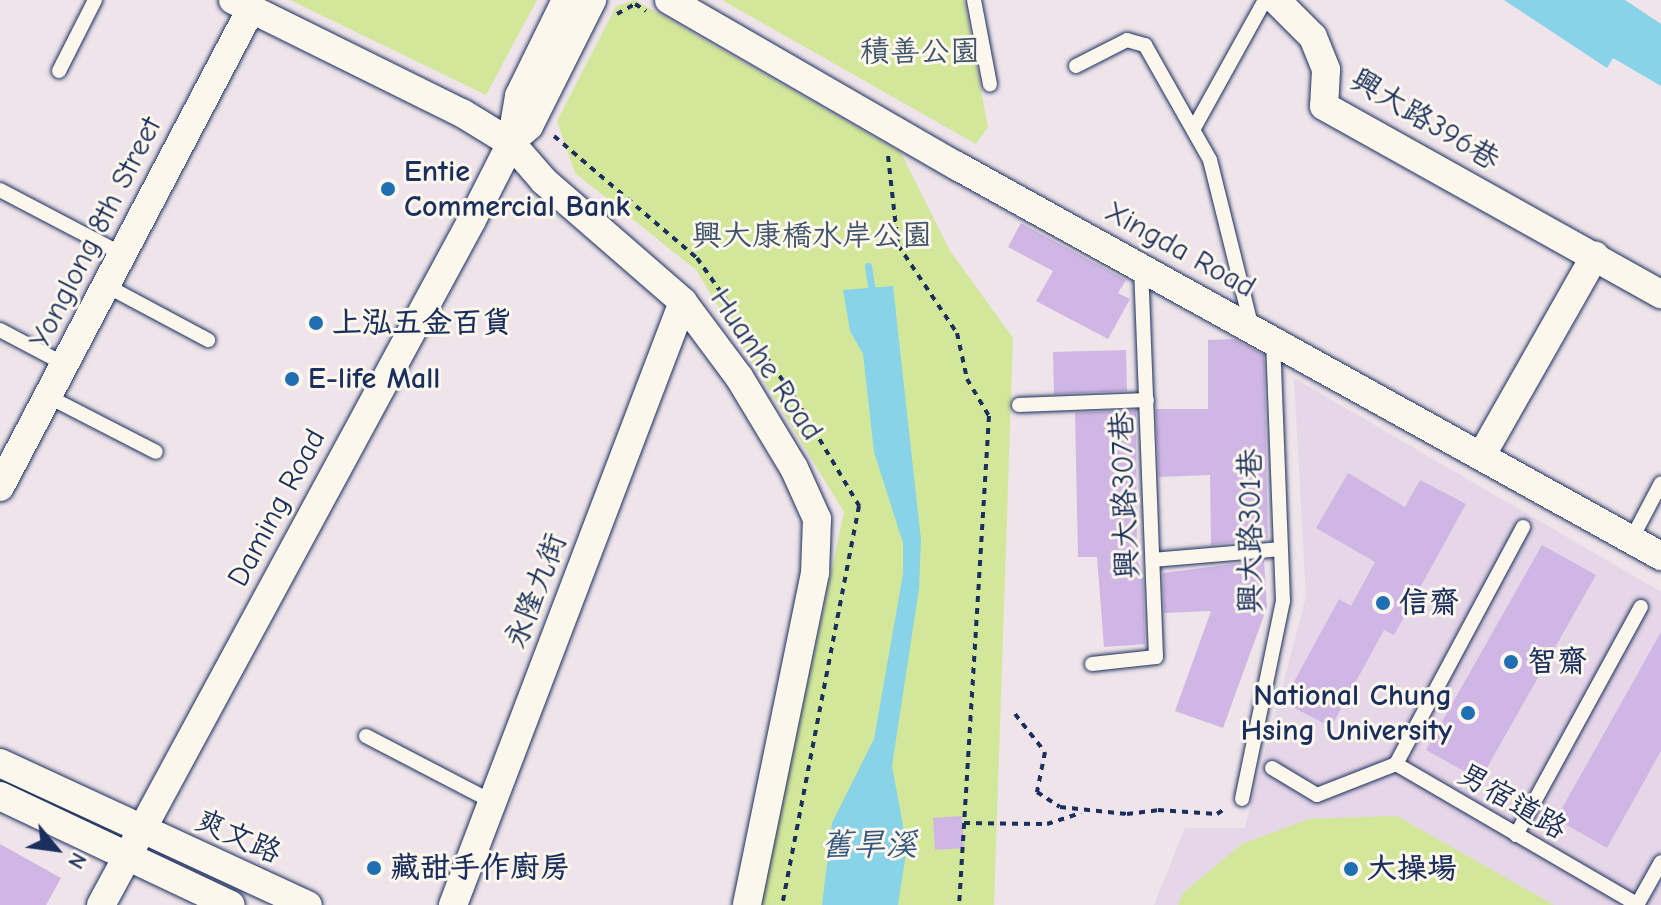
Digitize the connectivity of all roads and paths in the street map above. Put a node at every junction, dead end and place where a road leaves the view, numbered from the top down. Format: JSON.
{"nodes":[{"id":1,"x":95,"y":0,"type":"edge"},
{"id":2,"x":566,"y":0,"type":"edge"},
{"id":3,"x":592,"y":0,"type":"edge"},
{"id":4,"x":669,"y":0,"type":"edge"},
{"id":5,"x":974,"y":0,"type":"edge"},
{"id":6,"x":1265,"y":0,"type":"edge"},
{"id":7,"x":1276,"y":0,"type":"edge"},
{"id":8,"x":242,"y":4,"type":"edge"},
{"id":9,"x":1076,"y":66,"type":"dead end"},
{"id":10,"x":59,"y":71,"type":"dead end"},
{"id":11,"x":990,"y":85,"type":"dead end"},
{"id":12,"x":1194,"y":128,"type":"junction"},
{"id":13,"x":511,"y":143,"type":"junction"},
{"id":14,"x":888,"y":151,"type":"dead end"},
{"id":15,"x":0,"y":190,"type":"edge"},
{"id":16,"x":122,"y":254,"type":"junction"},
{"id":17,"x":1595,"y":256,"type":"junction"},
{"id":18,"x":1141,"y":268,"type":"junction"},
{"id":19,"x":105,"y":285,"type":"junction"},
{"id":20,"x":1661,"y":294,"type":"edge"},
{"id":21,"x":683,"y":302,"type":"junction"},
{"id":22,"x":0,"y":330,"type":"edge"},
{"id":23,"x":1262,"y":334,"type":"junction"},
{"id":24,"x":208,"y":340,"type":"dead end"},
{"id":25,"x":66,"y":365,"type":"junction"},
{"id":26,"x":49,"y":397,"type":"junction"},
{"id":27,"x":1147,"y":400,"type":"junction"},
{"id":28,"x":1019,"y":405,"type":"dead end"},
{"id":29,"x":156,"y":452,"type":"dead end"},
{"id":30,"x":1483,"y":453,"type":"junction"},
{"id":31,"x":1661,"y":483,"type":"edge"},
{"id":32,"x":0,"y":487,"type":"edge"},
{"id":33,"x":1523,"y":527,"type":"dead end"},
{"id":34,"x":1631,"y":540,"type":"junction"},
{"id":35,"x":1281,"y":549,"type":"junction"},
{"id":36,"x":1661,"y":556,"type":"edge"},
{"id":37,"x":1153,"y":560,"type":"junction"},
{"id":38,"x":1641,"y":607,"type":"dead end"},
{"id":39,"x":1092,"y":664,"type":"dead end"},
{"id":40,"x":1015,"y":714,"type":"dead end"},
{"id":41,"x":366,"y":736,"type":"dead end"},
{"id":42,"x":0,"y":763,"type":"edge"},
{"id":43,"x":1396,"y":764,"type":"junction"},
{"id":44,"x":1272,"y":768,"type":"dead end"},
{"id":45,"x":0,"y":796,"type":"edge"},
{"id":46,"x":1242,"y":799,"type":"joint"},
{"id":47,"x":493,"y":802,"type":"junction"},
{"id":48,"x":1084,"y":813,"type":"junction"},
{"id":49,"x":963,"y":823,"type":"junction"},
{"id":50,"x":140,"y":830,"type":"junction"},
{"id":51,"x":1516,"y":835,"type":"junction"},
{"id":52,"x":126,"y":858,"type":"junction"},
{"id":53,"x":1661,"y":862,"type":"edge"},
{"id":54,"x":101,"y":905,"type":"edge"},
{"id":55,"x":231,"y":905,"type":"edge"},
{"id":56,"x":308,"y":905,"type":"edge"},
{"id":57,"x":453,"y":905,"type":"edge"},
{"id":58,"x":747,"y":905,"type":"edge"},
{"id":59,"x":959,"y":905,"type":"edge"},
{"id":60,"x":1637,"y":905,"type":"edge"}],
"edges":[{"from":1,"to":10,"type":"lane"},
{"from":2,"to":13,"type":"street","name":"Daming Road"},
{"from":3,"to":13,"type":"street","name":"Daming Road"},
{"from":4,"to":18,"type":"street","name":"Xingda Road"},
{"from":5,"to":11,"type":"lane"},
{"from":6,"to":12,"type":"lane"},
{"from":7,"to":17,"type":"street","name":"興大路396巷"},
{"from":8,"to":13,"type":"street","name":"Huanhe Road"},
{"from":8,"to":16,"type":"street","name":"Yonglong 8th Street"},
{"from":9,"to":12,"type":"lane","name":"興大路301巷"},
{"from":12,"to":23,"type":"lane","name":"興大路301巷"},
{"from":13,"to":21,"type":"street","name":"Huanhe Road"},
{"from":13,"to":50,"type":"street","name":"Daming Road"},
{"from":14,"to":49,"type":"path"},
{"from":15,"to":16,"type":"lane"},
{"from":16,"to":19,"type":"street","name":"Yonglong 8th Street"},
{"from":17,"to":20,"type":"street","name":"興大路396巷"},
{"from":17,"to":30,"type":"street"},
{"from":18,"to":23,"type":"street","name":"Xingda Road"},
{"from":18,"to":27,"type":"lane","name":"興大路307巷"},
{"from":19,"to":24,"type":"lane"},
{"from":19,"to":25,"type":"street","name":"Yonglong 8th Street"},
{"from":21,"to":47,"type":"street","name":"永隆九街"},
{"from":21,"to":58,"type":"street","name":"Huanhe Road"},
{"from":22,"to":25,"type":"lane"},
{"from":23,"to":30,"type":"street","name":"Xingda Road"},
{"from":23,"to":35,"type":"lane","name":"興大路301巷"},
{"from":25,"to":26,"type":"street","name":"Yonglong 8th Street"},
{"from":26,"to":29,"type":"lane"},
{"from":26,"to":32,"type":"street","name":"Yonglong 8th Street"},
{"from":27,"to":28,"type":"lane"},
{"from":27,"to":37,"type":"lane","name":"興大路307巷"},
{"from":30,"to":34,"type":"street","name":"Xingda Road"},
{"from":31,"to":34,"type":"lane"},
{"from":33,"to":43,"type":"lane"},
{"from":34,"to":36,"type":"street","name":"Xingda Road"},
{"from":35,"to":37,"type":"lane"},
{"from":35,"to":46,"type":"lane","name":"興大路301巷"},
{"from":37,"to":39,"type":"lane","name":"興大路307巷"},
{"from":38,"to":51,"type":"lane"},
{"from":40,"to":48,"type":"path"},
{"from":41,"to":47,"type":"lane"},
{"from":42,"to":50,"type":"street","name":"爽文路"},
{"from":43,"to":44,"type":"lane"},
{"from":43,"to":51,"type":"lane","name":"男宿道路"},
{"from":45,"to":52,"type":"street"},
{"from":46,"to":48,"type":"path"},
{"from":47,"to":57,"type":"street","name":"永隆九街"},
{"from":48,"to":49,"type":"path"},
{"from":49,"to":59,"type":"path"},
{"from":50,"to":52,"type":"street","name":"Daming Road"},
{"from":50,"to":56,"type":"street","name":"爽文路"},
{"from":51,"to":60,"type":"lane","name":"男宿道路"},
{"from":52,"to":54,"type":"street","name":"Daming Road"},
{"from":52,"to":55,"type":"street"},
{"from":53,"to":60,"type":"lane"}]}
